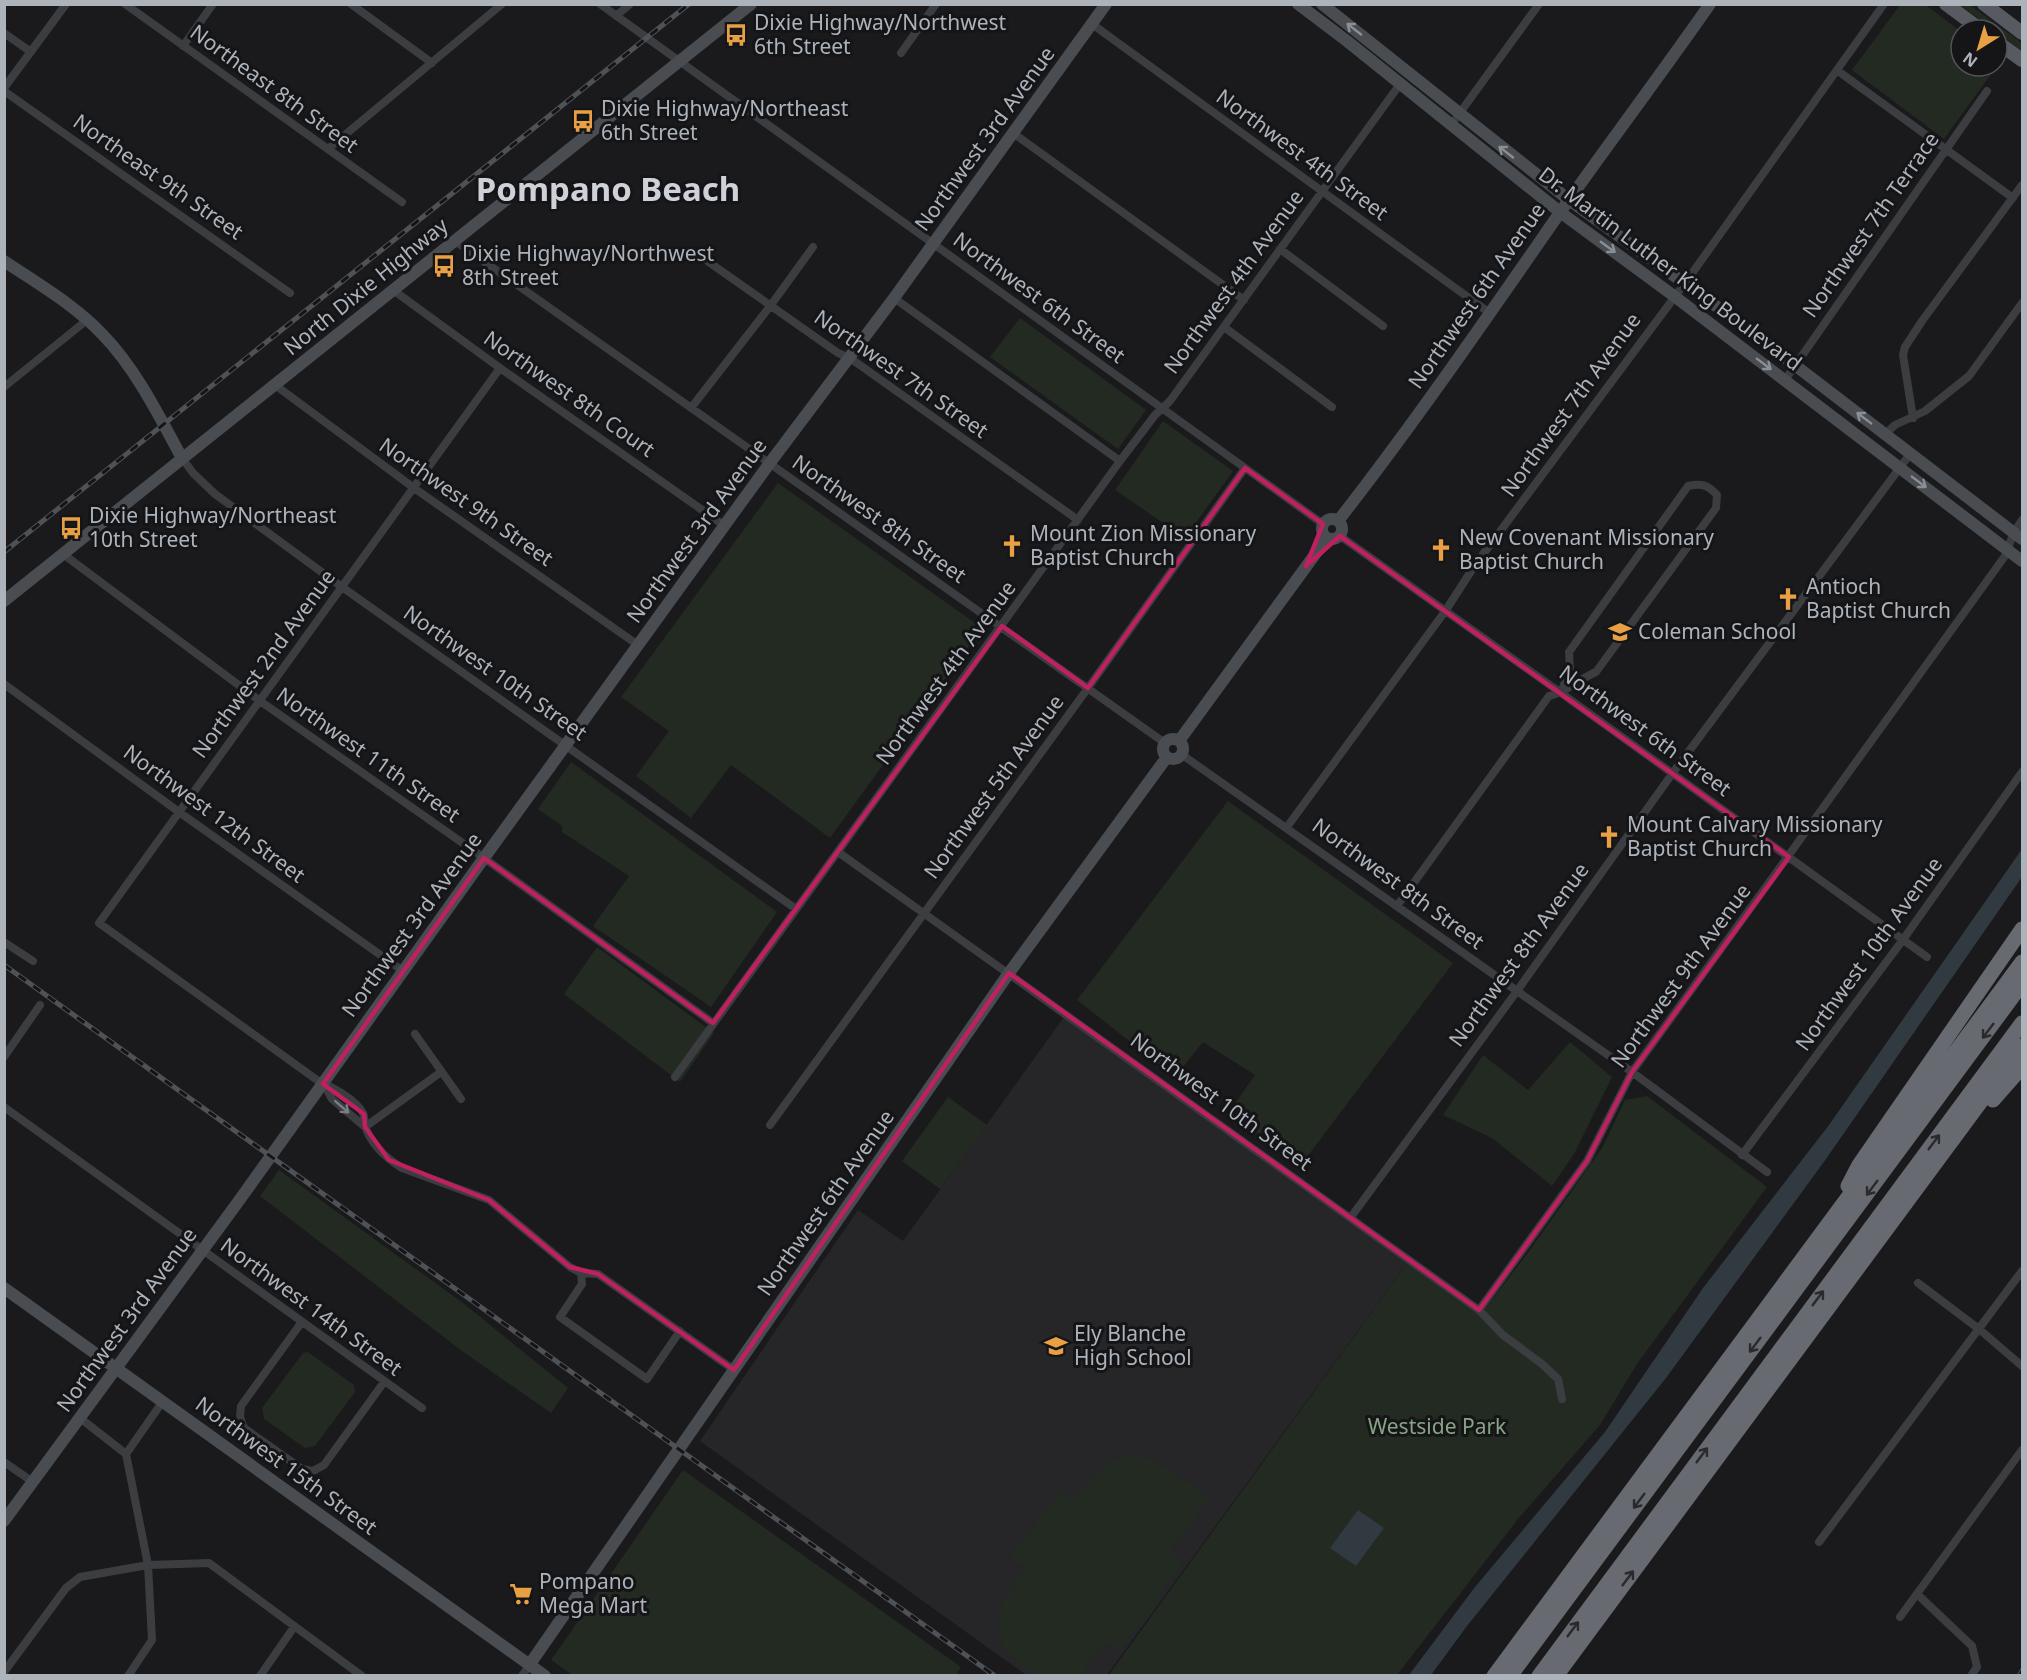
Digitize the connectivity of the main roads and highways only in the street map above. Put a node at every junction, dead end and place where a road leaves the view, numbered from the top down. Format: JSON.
{"nodes":[{"id":1,"x":1946,"y":4,"type":"edge"},
{"id":2,"x":1984,"y":4,"type":"edge"},
{"id":3,"x":1965,"y":18,"type":"edge"},
{"id":4,"x":2022,"y":33,"type":"edge"},
{"id":5,"x":2009,"y":51,"type":"edge"},
{"id":6,"x":2022,"y":60,"type":"edge"},
{"id":7,"x":2022,"y":929,"type":"edge"},
{"id":8,"x":2022,"y":962,"type":"edge"},
{"id":9,"x":2022,"y":984,"type":"edge"},
{"id":10,"x":2022,"y":1023,"type":"edge"},
{"id":11,"x":2022,"y":1046,"type":"edge"},
{"id":12,"x":2022,"y":1067,"type":"edge"},
{"id":13,"x":1931,"y":1169,"type":"junction"},
{"id":14,"x":1822,"y":1233,"type":"junction"},
{"id":15,"x":1494,"y":1676,"type":"edge"},
{"id":16,"x":1510,"y":1676,"type":"edge"},
{"id":17,"x":1539,"y":1676,"type":"edge"},
{"id":18,"x":1556,"y":1676,"type":"edge"}],
"edges":[{"from":1,"to":3,"type":"main road"},
{"from":2,"to":4,"type":"main road"},
{"from":5,"to":6,"type":"main road"},
{"from":7,"to":14,"type":"highway"},
{"from":8,"to":14,"type":"highway"},
{"from":9,"to":16,"type":"highway","one_way":true},
{"from":17,"to":10,"type":"highway","one_way":true},
{"from":11,"to":13,"type":"highway"},
{"from":12,"to":13,"type":"highway"},
{"from":18,"to":13,"type":"highway","one_way":true},
{"from":14,"to":15,"type":"highway"}]}
